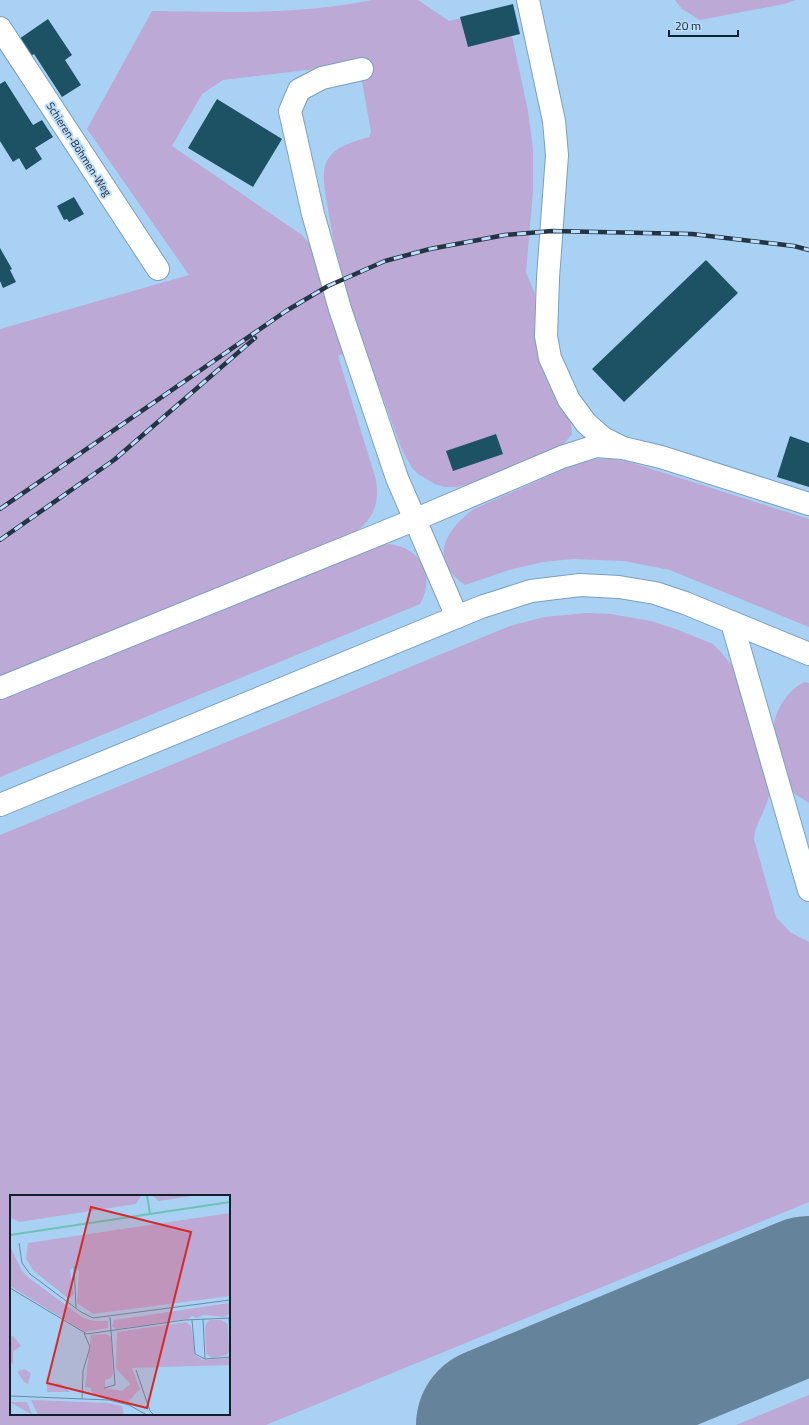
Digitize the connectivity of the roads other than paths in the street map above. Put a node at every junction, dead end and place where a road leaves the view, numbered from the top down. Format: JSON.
{"nodes":[{"id":1,"x":528,"y":0,"type":"edge"},
{"id":2,"x":0,"y":28,"type":"edge"},
{"id":3,"x":362,"y":69,"type":"dead end"},
{"id":4,"x":158,"y":269,"type":"dead end"},
{"id":5,"x":623,"y":448,"type":"junction"},
{"id":6,"x":809,"y":504,"type":"edge"},
{"id":7,"x":414,"y":520,"type":"junction"},
{"id":8,"x":457,"y":617,"type":"junction"},
{"id":9,"x":732,"y":623,"type":"junction"},
{"id":10,"x":809,"y":654,"type":"edge"},
{"id":11,"x":0,"y":688,"type":"edge"},
{"id":12,"x":0,"y":805,"type":"edge"},
{"id":13,"x":809,"y":890,"type":"edge"}],
"edges":[{"from":1,"to":5,"type":"street"},
{"from":2,"to":4,"type":"street","name":"Schieren-Böhmen-Weg"},
{"from":3,"to":7,"type":"street"},
{"from":5,"to":6,"type":"street"},
{"from":5,"to":7,"type":"street"},
{"from":7,"to":8,"type":"street"},
{"from":7,"to":11,"type":"street"},
{"from":8,"to":9,"type":"street"},
{"from":8,"to":12,"type":"street"},
{"from":9,"to":10,"type":"street"},
{"from":9,"to":13,"type":"street"}]}
